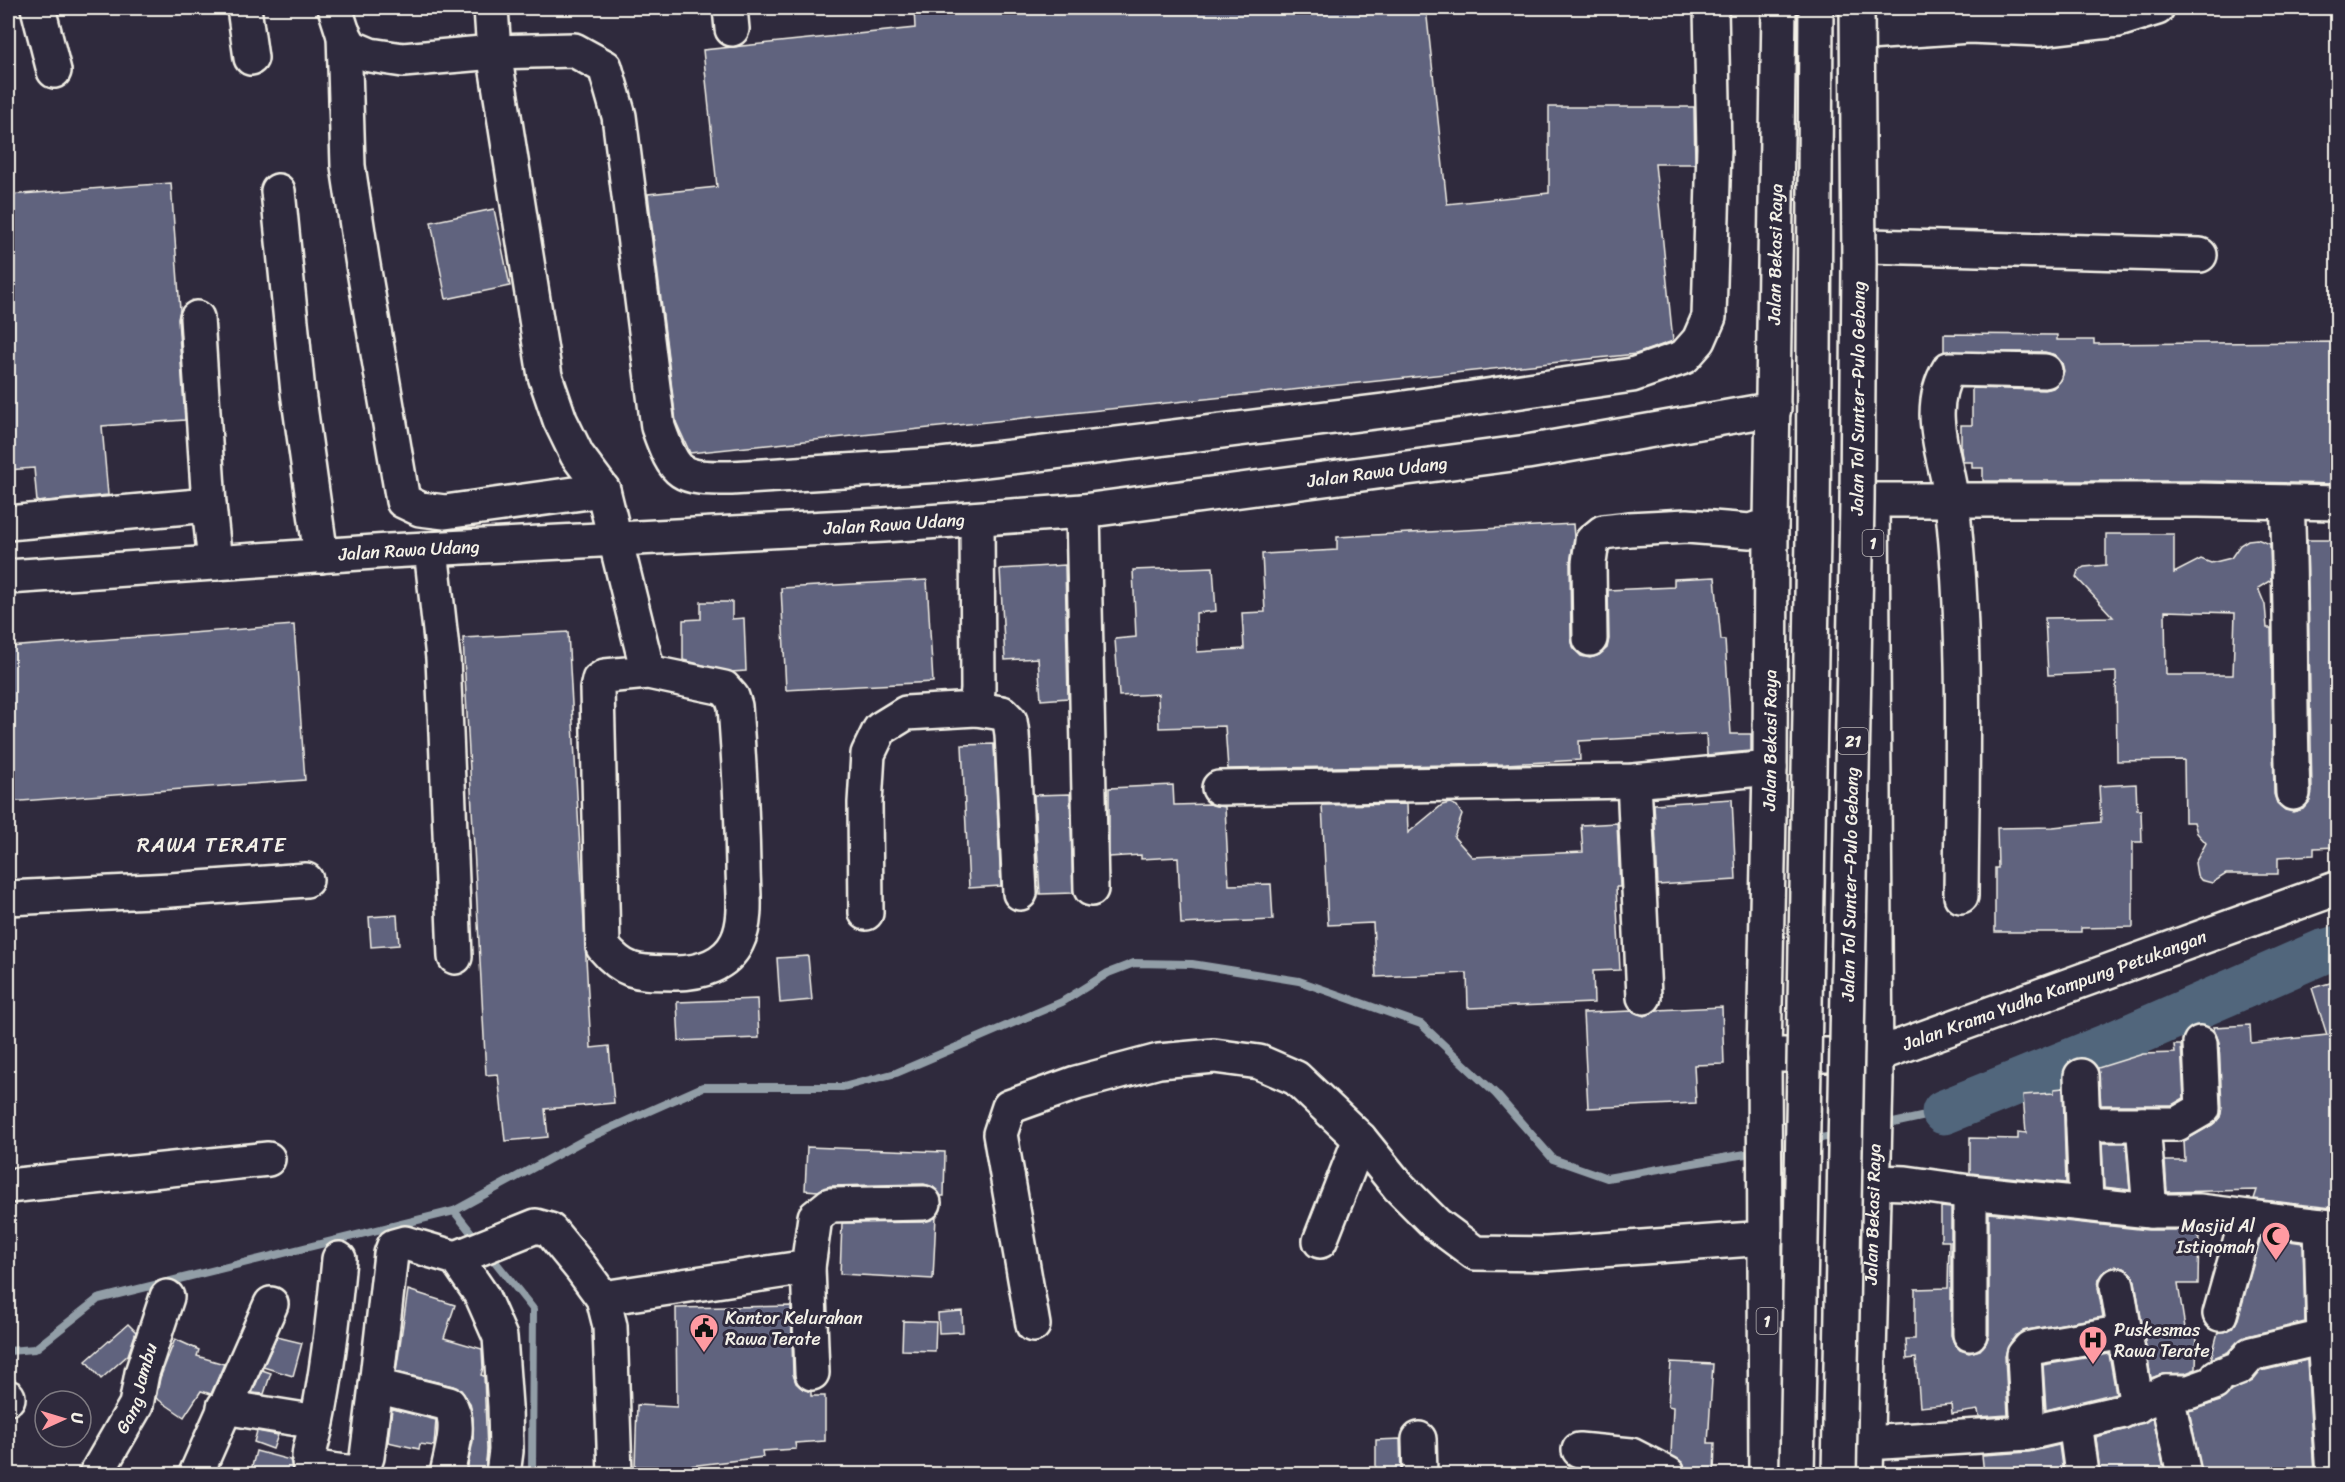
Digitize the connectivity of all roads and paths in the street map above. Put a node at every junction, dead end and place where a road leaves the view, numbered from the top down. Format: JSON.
{"nodes":[{"id":1,"x":38,"y":8,"type":"edge"},
{"id":2,"x":244,"y":8,"type":"edge"},
{"id":3,"x":491,"y":8,"type":"edge"},
{"id":4,"x":1712,"y":8,"type":"edge"},
{"id":5,"x":1779,"y":8,"type":"edge"},
{"id":6,"x":1816,"y":8,"type":"edge"},
{"id":7,"x":2157,"y":8,"type":"edge"},
{"id":8,"x":1865,"y":16,"type":"edge"},
{"id":9,"x":340,"y":21,"type":"edge"},
{"id":10,"x":495,"y":52,"type":"junction"},
{"id":11,"x":252,"y":58,"type":"dead end"},
{"id":12,"x":54,"y":71,"type":"dead end"},
{"id":13,"x":278,"y":191,"type":"dead end"},
{"id":14,"x":1870,"y":246,"type":"junction"},
{"id":15,"x":2200,"y":255,"type":"dead end"},
{"id":16,"x":197,"y":318,"type":"dead end"},
{"id":17,"x":2045,"y":371,"type":"dead end"},
{"id":18,"x":1774,"y":409,"type":"junction"},
{"id":19,"x":603,"y":490,"type":"junction"},
{"id":20,"x":1872,"y":500,"type":"junction"},
{"id":21,"x":1952,"y":500,"type":"junction"},
{"id":22,"x":2287,"y":503,"type":"junction"},
{"id":23,"x":2337,"y":503,"type":"edge"},
{"id":24,"x":209,"y":505,"type":"junction"},
{"id":25,"x":1083,"y":511,"type":"junction"},
{"id":26,"x":977,"y":519,"type":"junction"},
{"id":27,"x":8,"y":523,"type":"edge"},
{"id":28,"x":1772,"y":524,"type":"junction"},
{"id":29,"x":617,"y":540,"type":"junction"},
{"id":30,"x":431,"y":549,"type":"junction"},
{"id":31,"x":328,"y":556,"type":"junction"},
{"id":32,"x":215,"y":563,"type":"junction"},
{"id":33,"x":8,"y":577,"type":"edge"},
{"id":34,"x":1590,"y":639,"type":"dead end"},
{"id":35,"x":648,"y":672,"type":"junction"},
{"id":36,"x":976,"y":709,"type":"junction"},
{"id":37,"x":1770,"y":768,"type":"junction"},
{"id":38,"x":1634,"y":781,"type":"junction"},
{"id":39,"x":1219,"y":788,"type":"dead end"},
{"id":40,"x":2293,"y":793,"type":"dead end"},
{"id":41,"x":306,"y":880,"type":"dead end"},
{"id":42,"x":2337,"y":888,"type":"edge"},
{"id":43,"x":1090,"y":889,"type":"dead end"},
{"id":44,"x":1020,"y":893,"type":"dead end"},
{"id":45,"x":1961,"y":896,"type":"dead end"},
{"id":46,"x":8,"y":898,"type":"edge"},
{"id":47,"x":866,"y":913,"type":"dead end"},
{"id":48,"x":455,"y":957,"type":"dead end"},
{"id":49,"x":1644,"y":998,"type":"dead end"},
{"id":50,"x":2200,"y":1043,"type":"dead end"},
{"id":51,"x":1764,"y":1066,"type":"junction"},
{"id":52,"x":1876,"y":1067,"type":"junction"},
{"id":53,"x":2081,"y":1076,"type":"dead end"},
{"id":54,"x":2083,"y":1124,"type":"junction"},
{"id":55,"x":2143,"y":1124,"type":"junction"},
{"id":56,"x":1360,"y":1138,"type":"junction"},
{"id":57,"x":268,"y":1159,"type":"dead end"},
{"id":58,"x":1874,"y":1175,"type":"junction"},
{"id":59,"x":8,"y":1186,"type":"edge"},
{"id":60,"x":1970,"y":1192,"type":"junction"},
{"id":61,"x":924,"y":1203,"type":"dead end"},
{"id":62,"x":2086,"y":1203,"type":"junction"},
{"id":63,"x":2150,"y":1211,"type":"junction"},
{"id":64,"x":2247,"y":1218,"type":"junction"},
{"id":65,"x":2329,"y":1227,"type":"edge"},
{"id":66,"x":1767,"y":1238,"type":"junction"},
{"id":67,"x":1320,"y":1241,"type":"dead end"},
{"id":68,"x":463,"y":1255,"type":"junction"},
{"id":69,"x":339,"y":1259,"type":"dead end"},
{"id":70,"x":808,"y":1267,"type":"junction"},
{"id":71,"x":2118,"y":1285,"type":"dead end"},
{"id":72,"x":167,"y":1297,"type":"dead end"},
{"id":73,"x":603,"y":1298,"type":"junction"},
{"id":74,"x":271,"y":1304,"type":"dead end"},
{"id":75,"x":2220,"y":1314,"type":"dead end"},
{"id":76,"x":1033,"y":1324,"type":"dead end"},
{"id":77,"x":2329,"y":1326,"type":"edge"},
{"id":78,"x":2125,"y":1332,"type":"junction"},
{"id":79,"x":1970,"y":1334,"type":"dead end"},
{"id":80,"x":812,"y":1373,"type":"dead end"},
{"id":81,"x":1868,"y":1377,"type":"junction"},
{"id":82,"x":376,"y":1386,"type":"junction"},
{"id":83,"x":2166,"y":1392,"type":"junction"},
{"id":84,"x":2137,"y":1406,"type":"junction"},
{"id":85,"x":224,"y":1407,"type":"junction"},
{"id":86,"x":317,"y":1422,"type":"junction"},
{"id":87,"x":2075,"y":1422,"type":"junction"},
{"id":88,"x":2028,"y":1433,"type":"junction"},
{"id":89,"x":1419,"y":1439,"type":"dead end"},
{"id":90,"x":1579,"y":1450,"type":"dead end"},
{"id":91,"x":1866,"y":1459,"type":"edge"},
{"id":92,"x":96,"y":1474,"type":"edge"},
{"id":93,"x":196,"y":1474,"type":"edge"},
{"id":94,"x":447,"y":1474,"type":"edge"},
{"id":95,"x":503,"y":1474,"type":"edge"},
{"id":96,"x":615,"y":1474,"type":"edge"},
{"id":97,"x":1420,"y":1474,"type":"edge"},
{"id":98,"x":1668,"y":1474,"type":"edge"},
{"id":99,"x":1766,"y":1474,"type":"edge"},
{"id":100,"x":1797,"y":1474,"type":"edge"},
{"id":101,"x":1839,"y":1474,"type":"edge"},
{"id":102,"x":1850,"y":1474,"type":"edge"},
{"id":103,"x":2082,"y":1474,"type":"edge"},
{"id":104,"x":2184,"y":1474,"type":"edge"},
{"id":105,"x":2333,"y":1474,"type":"edge"}],
"edges":[{"from":1,"to":12,"type":"main road"},
{"from":2,"to":11,"type":"main road"},
{"from":3,"to":10,"type":"main road"},
{"from":4,"to":10,"type":"main road"},
{"from":5,"to":18,"type":"main road","name":"Jalan Bekasi Raya","number":"1"},
{"from":6,"to":100,"type":"main road","bridge":true},
{"from":7,"to":8,"type":"main road"},
{"from":8,"to":14,"type":"main road","name":"Jalan Bekasi Raya","number":"1"},
{"from":8,"to":101,"type":"main road","name":"Jalan Tol Sunter–Pulo Gebang","number":"21","bridge":true},
{"from":9,"to":10,"type":"main road"},
{"from":9,"to":19,"type":"main road"},
{"from":10,"to":19,"type":"main road"},
{"from":13,"to":31,"type":"main road"},
{"from":14,"to":15,"type":"main road"},
{"from":14,"to":20,"type":"main road","name":"Jalan Bekasi Raya","number":"1"},
{"from":16,"to":24,"type":"main road"},
{"from":17,"to":21,"type":"main road"},
{"from":18,"to":25,"type":"main road","name":"Jalan Rawa Udang"},
{"from":18,"to":28,"type":"main road","name":"Jalan Bekasi Raya","number":"1"},
{"from":19,"to":29,"type":"main road"},
{"from":20,"to":21,"type":"main road"},
{"from":20,"to":52,"type":"main road","name":"Jalan Bekasi Raya","number":"1"},
{"from":21,"to":22,"type":"main road"},
{"from":21,"to":45,"type":"main road"},
{"from":22,"to":23,"type":"main road"},
{"from":22,"to":40,"type":"main road"},
{"from":24,"to":27,"type":"main road"},
{"from":24,"to":32,"type":"main road"},
{"from":25,"to":26,"type":"main road","name":"Jalan Rawa Udang"},
{"from":25,"to":43,"type":"main road"},
{"from":26,"to":29,"type":"main road","name":"Jalan Rawa Udang"},
{"from":26,"to":36,"type":"main road"},
{"from":28,"to":34,"type":"main road"},
{"from":28,"to":37,"type":"main road","name":"Jalan Bekasi Raya","number":"1"},
{"from":29,"to":30,"type":"main road","name":"Jalan Rawa Udang"},
{"from":29,"to":35,"type":"main road"},
{"from":30,"to":31,"type":"main road","name":"Jalan Rawa Udang"},
{"from":30,"to":48,"type":"main road"},
{"from":31,"to":32,"type":"main road","name":"Jalan Rawa Udang"},
{"from":32,"to":33,"type":"main road","name":"Jalan Rawa Udang"},
{"from":35,"to":35,"type":"main road"},
{"from":36,"to":44,"type":"main road"},
{"from":36,"to":47,"type":"main road"},
{"from":37,"to":38,"type":"main road"},
{"from":37,"to":51,"type":"main road","name":"Jalan Bekasi Raya","number":"1"},
{"from":38,"to":39,"type":"main road"},
{"from":38,"to":49,"type":"main road"},
{"from":41,"to":46,"type":"main road"},
{"from":42,"to":52,"type":"main road","name":"Jalan Krama Yudha Kampung Petukangan"},
{"from":50,"to":55,"type":"main road"},
{"from":51,"to":52,"type":"main road","name":"Jalan Krama Yudha Kampung Petukangan"},
{"from":51,"to":66,"type":"main road","name":"Jalan Bekasi Raya","number":"1"},
{"from":52,"to":58,"type":"main road","name":"Jalan Bekasi Raya","number":"1"},
{"from":53,"to":54,"type":"main road"},
{"from":54,"to":55,"type":"main road"},
{"from":54,"to":62,"type":"main road"},
{"from":55,"to":63,"type":"main road"},
{"from":56,"to":66,"type":"main road"},
{"from":56,"to":67,"type":"main road"},
{"from":56,"to":76,"type":"main road"},
{"from":57,"to":59,"type":"main road"},
{"from":58,"to":60,"type":"main road"},
{"from":58,"to":81,"type":"main road","name":"Jalan Bekasi Raya","number":"1"},
{"from":60,"to":62,"type":"main road"},
{"from":60,"to":79,"type":"main road"},
{"from":61,"to":70,"type":"main road"},
{"from":62,"to":63,"type":"main road"},
{"from":63,"to":64,"type":"main road"},
{"from":64,"to":65,"type":"main road"},
{"from":64,"to":75,"type":"main road"},
{"from":65,"to":77,"type":"main road"},
{"from":66,"to":99,"type":"main road","name":"Jalan Bekasi Raya","number":"1"},
{"from":68,"to":73,"type":"main road"},
{"from":68,"to":82,"type":"main road"},
{"from":68,"to":95,"type":"main road"},
{"from":69,"to":86,"type":"main road"},
{"from":70,"to":73,"type":"main road"},
{"from":70,"to":80,"type":"main road"},
{"from":71,"to":78,"type":"main road"},
{"from":72,"to":92,"type":"main road","name":"Gang Jambu"},
{"from":73,"to":96,"type":"main road"},
{"from":74,"to":85,"type":"main road"},
{"from":77,"to":83,"type":"main road"},
{"from":77,"to":105,"type":"main road"},
{"from":78,"to":84,"type":"main road"},
{"from":78,"to":88,"type":"main road"},
{"from":81,"to":91,"type":"main road","name":"Jalan Bekasi Raya","number":"1"},
{"from":81,"to":102,"type":"main road","name":"Jalan Bekasi Raya","number":"1"},
{"from":82,"to":86,"type":"main road"},
{"from":82,"to":94,"type":"main road"},
{"from":83,"to":84,"type":"main road"},
{"from":83,"to":104,"type":"main road"},
{"from":84,"to":87,"type":"main road"},
{"from":85,"to":86,"type":"main road"},
{"from":85,"to":93,"type":"main road"},
{"from":87,"to":88,"type":"main road"},
{"from":87,"to":103,"type":"main road"},
{"from":88,"to":91,"type":"main road"},
{"from":89,"to":97,"type":"main road"},
{"from":90,"to":98,"type":"main road"}]}
